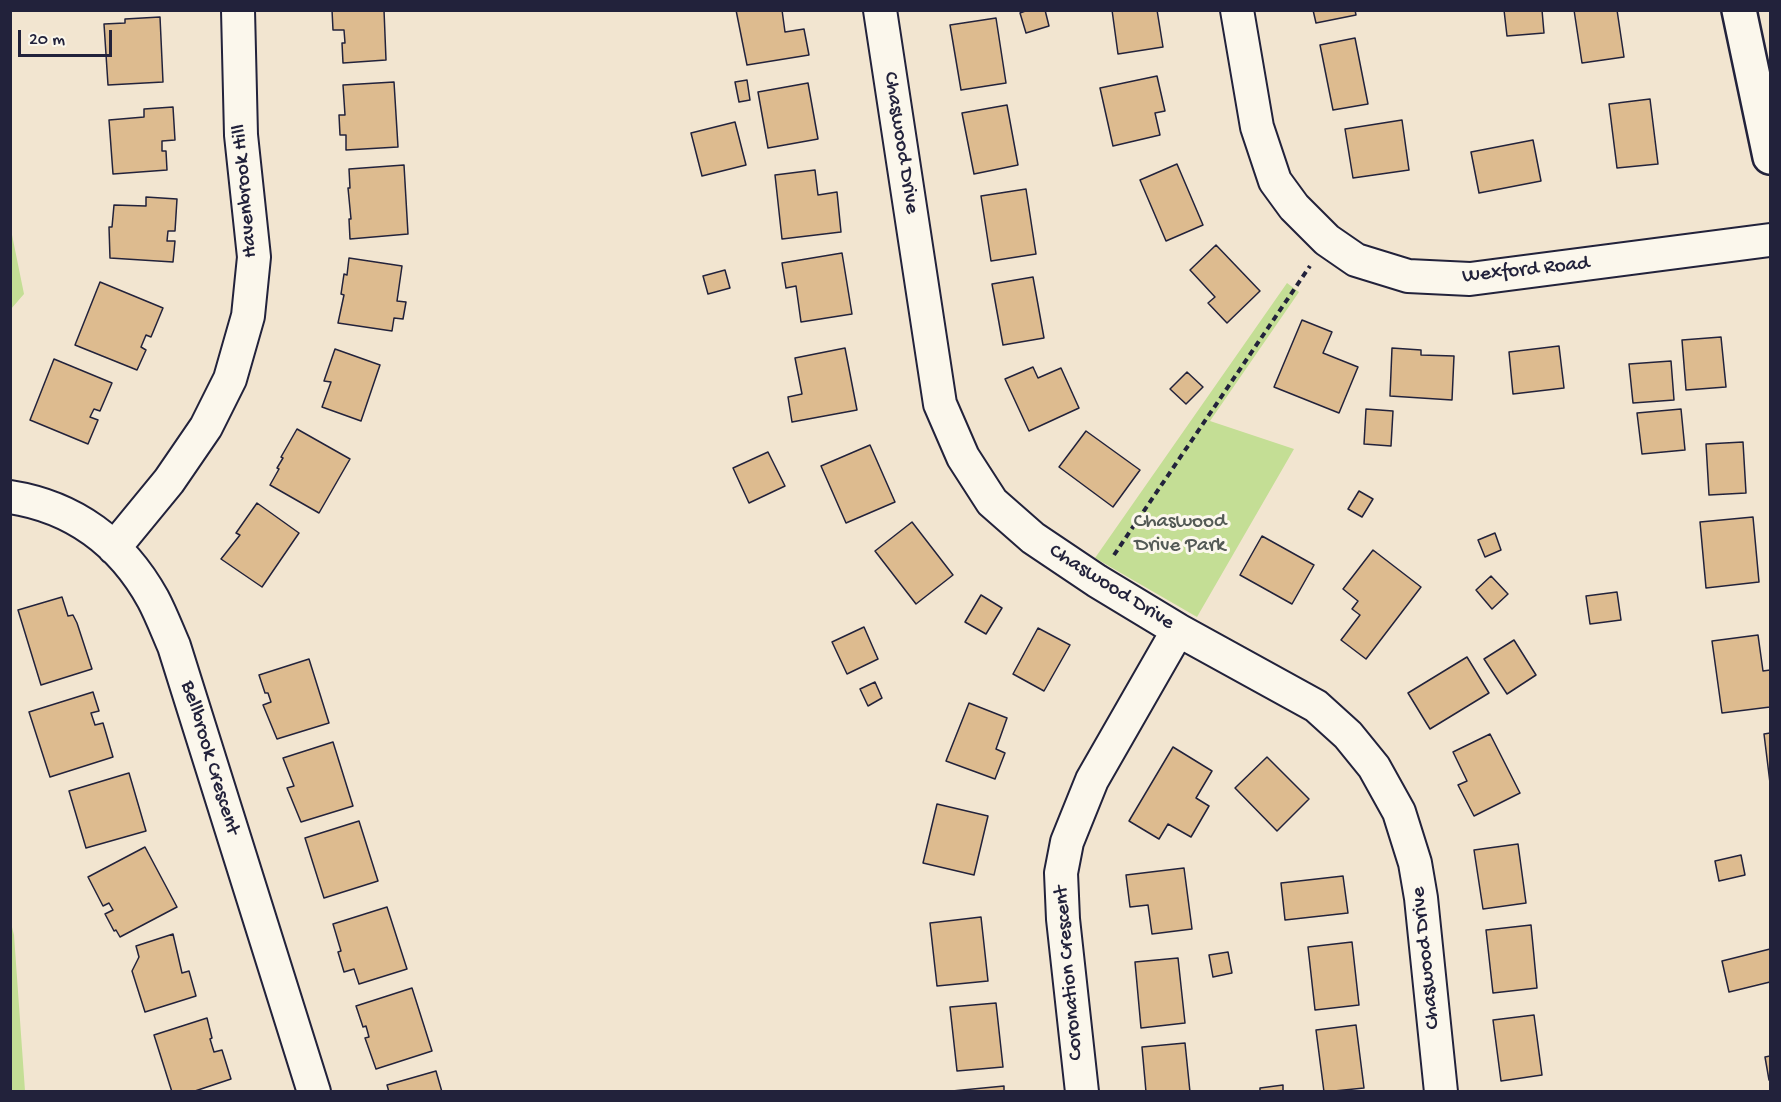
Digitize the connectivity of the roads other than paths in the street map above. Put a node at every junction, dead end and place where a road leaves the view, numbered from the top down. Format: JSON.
{"nodes":[{"id":1,"x":238,"y":10,"type":"edge"},
{"id":2,"x":880,"y":10,"type":"edge"},
{"id":3,"x":1237,"y":10,"type":"edge"},
{"id":4,"x":1739,"y":10,"type":"edge"},
{"id":5,"x":1770,"y":158,"type":"edge"},
{"id":6,"x":1770,"y":240,"type":"edge"},
{"id":7,"x":10,"y":497,"type":"edge"},
{"id":8,"x":114,"y":548,"type":"junction"},
{"id":9,"x":1178,"y":630,"type":"junction"},
{"id":10,"x":314,"y":1092,"type":"edge"},
{"id":11,"x":1082,"y":1092,"type":"edge"},
{"id":12,"x":1441,"y":1092,"type":"edge"}],
"edges":[{"from":1,"to":8,"type":"street","name":"Havenbrook Hill"},
{"from":2,"to":9,"type":"street","name":"Chaswood Drive"},
{"from":3,"to":6,"type":"street","name":"Wexford Road"},
{"from":4,"to":5,"type":"street"},
{"from":7,"to":8,"type":"street","name":"Bellbrook Crescent"},
{"from":8,"to":10,"type":"street","name":"Bellbrook Crescent"},
{"from":9,"to":11,"type":"street","name":"Coronation Crescent"},
{"from":9,"to":12,"type":"street","name":"Chaswood Drive"}]}
